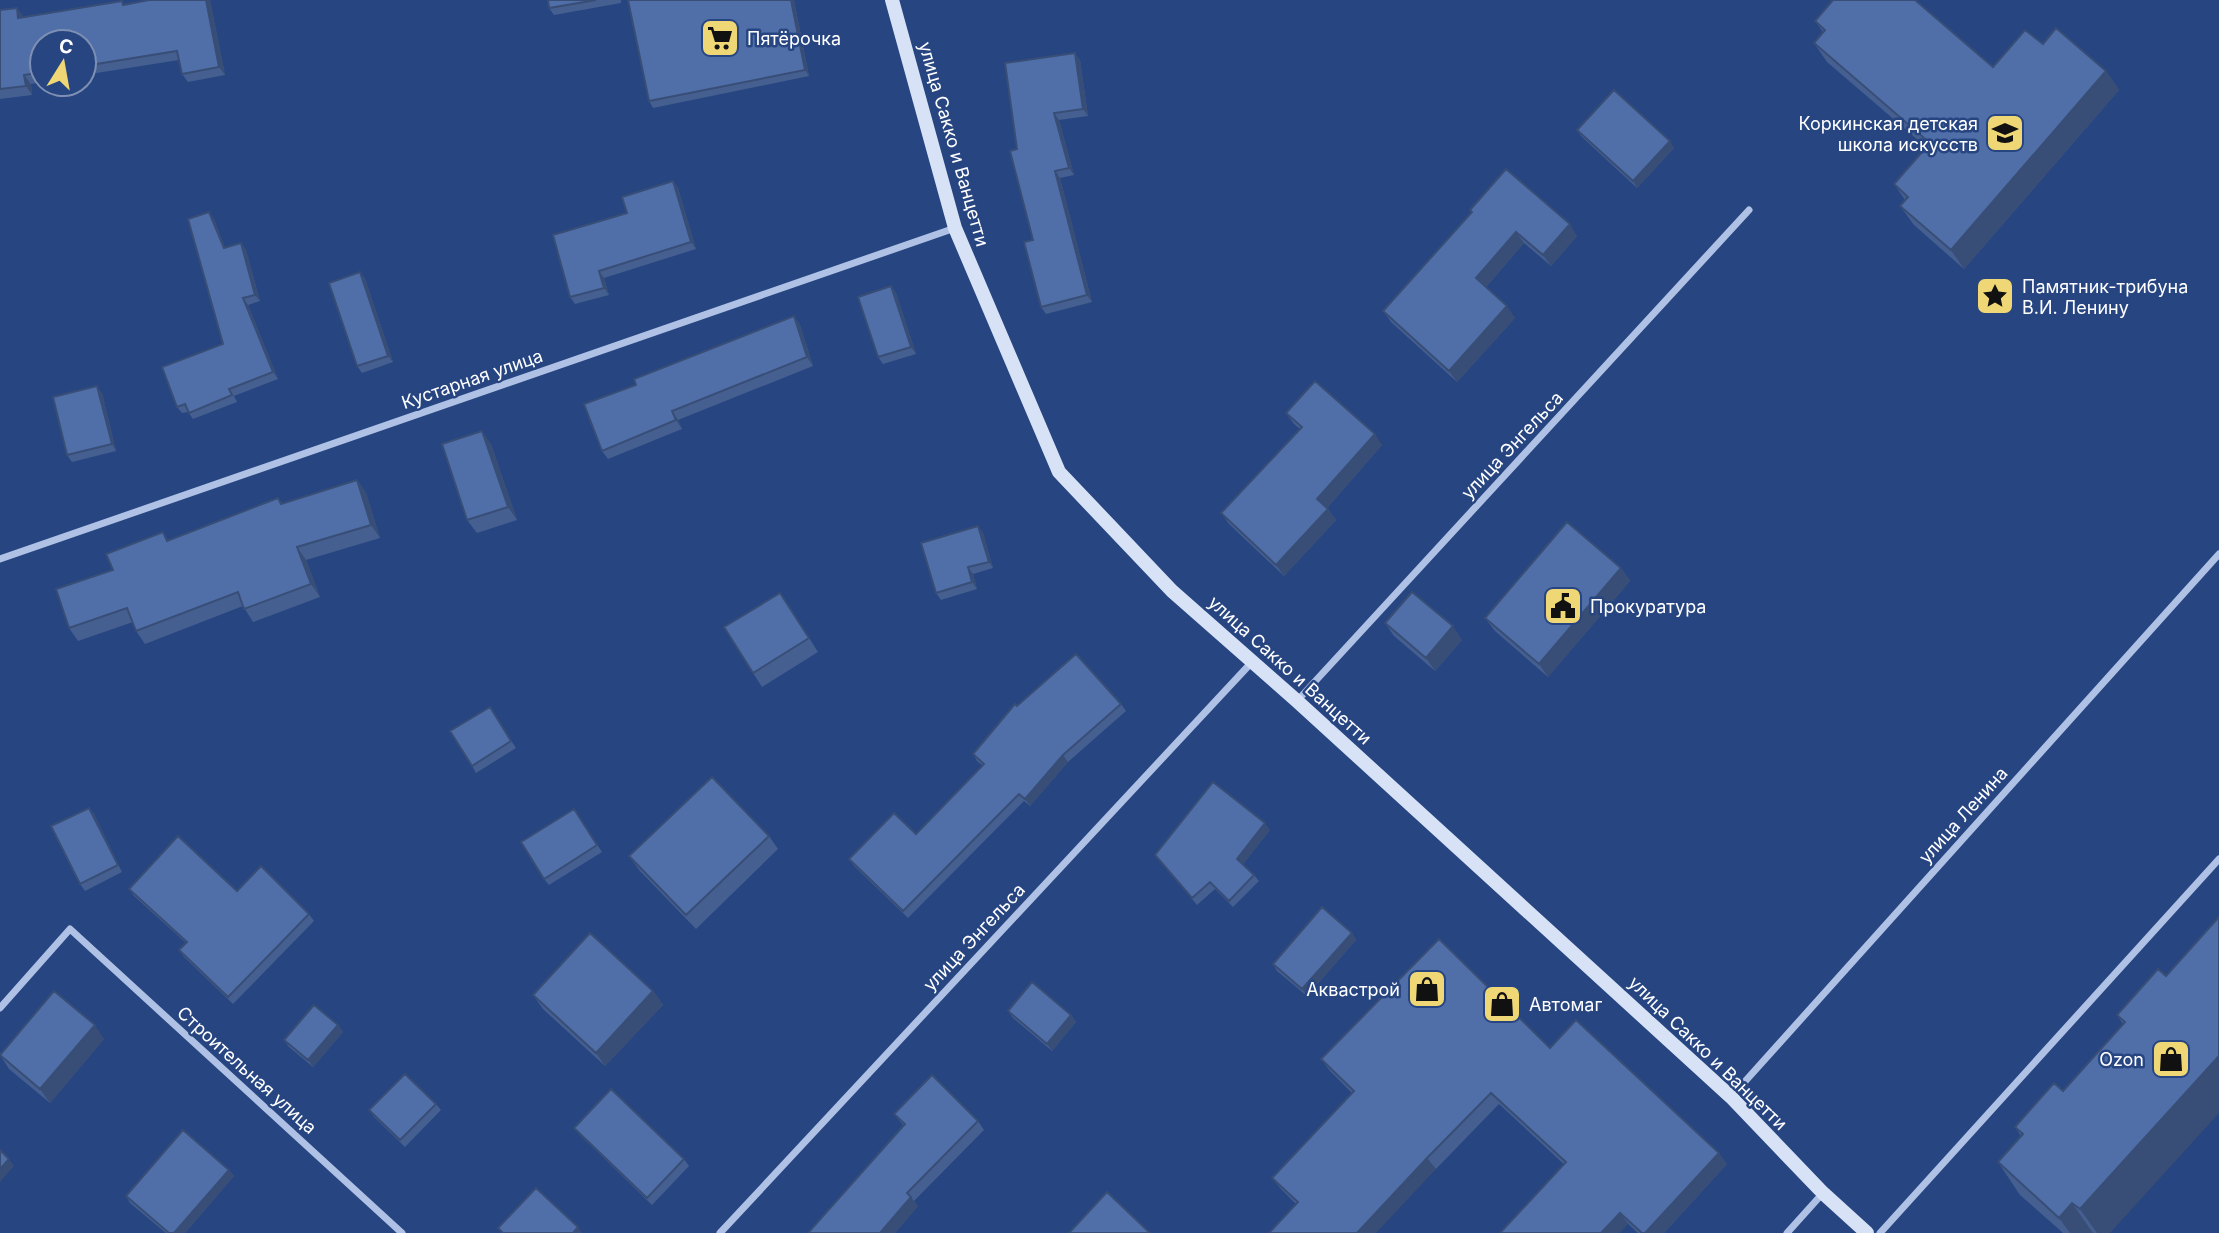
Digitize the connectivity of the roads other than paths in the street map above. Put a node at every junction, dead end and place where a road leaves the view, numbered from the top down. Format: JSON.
{"nodes":[{"id":1,"x":892,"y":0,"type":"edge"},
{"id":2,"x":1749,"y":210,"type":"dead end"},
{"id":3,"x":955,"y":228,"type":"junction"},
{"id":4,"x":2219,"y":554,"type":"edge"},
{"id":5,"x":0,"y":559,"type":"edge"},
{"id":6,"x":1252,"y":662,"type":"junction"},
{"id":7,"x":1297,"y":701,"type":"junction"},
{"id":8,"x":2219,"y":859,"type":"edge"},
{"id":9,"x":0,"y":1008,"type":"edge"},
{"id":10,"x":1731,"y":1097,"type":"junction"},
{"id":11,"x":1823,"y":1194,"type":"junction"},
{"id":12,"x":402,"y":1233,"type":"edge"},
{"id":13,"x":720,"y":1233,"type":"edge"},
{"id":14,"x":1787,"y":1233,"type":"edge"},
{"id":15,"x":1867,"y":1233,"type":"edge"},
{"id":16,"x":1880,"y":1233,"type":"edge"}],
"edges":[{"from":1,"to":3,"type":"street","name":"улица Сакко и Ванцетти"},
{"from":2,"to":7,"type":"street","name":"улица Энгельса"},
{"from":3,"to":5,"type":"street","name":"Кустарная улица"},
{"from":3,"to":6,"type":"street","name":"улица Сакко и Ванцетти"},
{"from":4,"to":10,"type":"street","name":"улица Ленина"},
{"from":6,"to":7,"type":"street","name":"улица Сакко и Ванцетти"},
{"from":6,"to":13,"type":"street","name":"улица Энгельса"},
{"from":7,"to":10,"type":"street","name":"улица Сакко и Ванцетти"},
{"from":8,"to":16,"type":"street"},
{"from":9,"to":12,"type":"street","name":"Строительная улица"},
{"from":10,"to":11,"type":"street","name":"улица Сакко и Ванцетти"},
{"from":11,"to":14,"type":"street"},
{"from":11,"to":15,"type":"street","name":"улица Сакко и Ванцетти"}]}
